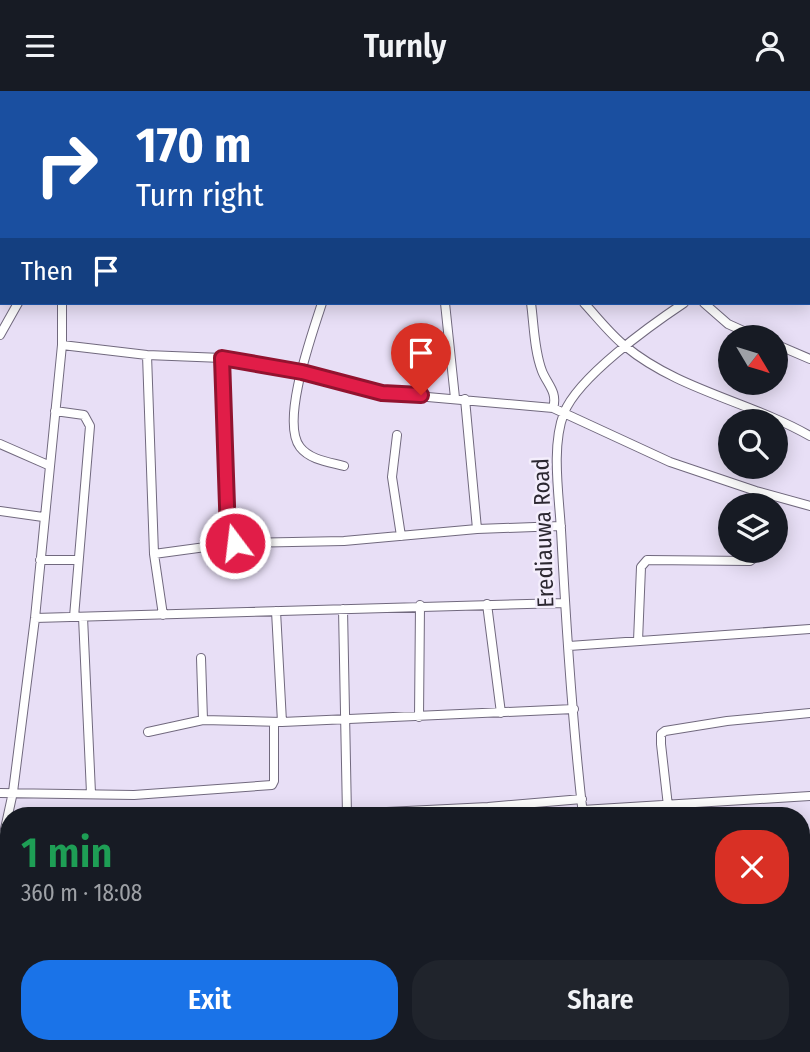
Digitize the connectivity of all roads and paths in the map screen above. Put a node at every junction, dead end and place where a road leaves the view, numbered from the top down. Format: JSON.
{"nodes":[{"id":1,"x":17,"y":305,"type":"edge"},
{"id":2,"x":62,"y":305,"type":"edge"},
{"id":3,"x":321,"y":305,"type":"edge"},
{"id":4,"x":445,"y":305,"type":"edge"},
{"id":5,"x":531,"y":305,"type":"edge"},
{"id":6,"x":586,"y":305,"type":"edge"},
{"id":7,"x":680,"y":305,"type":"edge"},
{"id":8,"x":706,"y":305,"type":"edge"},
{"id":9,"x":730,"y":325,"type":"edge"},
{"id":10,"x":0,"y":335,"type":"edge"},
{"id":11,"x":62,"y":345,"type":"junction"},
{"id":12,"x":624,"y":346,"type":"junction"},
{"id":13,"x":788,"y":350,"type":"edge"},
{"id":14,"x":147,"y":355,"type":"junction"},
{"id":15,"x":222,"y":358,"type":"junction"},
{"id":16,"x":810,"y":359,"type":"edge"},
{"id":17,"x":302,"y":372,"type":"junction"},
{"id":18,"x":455,"y":398,"type":"junction"},
{"id":19,"x":466,"y":399,"type":"junction"},
{"id":20,"x":553,"y":408,"type":"junction"},
{"id":21,"x":55,"y":411,"type":"junction"},
{"id":22,"x":564,"y":414,"type":"junction"},
{"id":23,"x":397,"y":435,"type":"dead end"},
{"id":24,"x":810,"y":436,"type":"edge"},
{"id":25,"x":0,"y":444,"type":"edge"},
{"id":26,"x":48,"y":465,"type":"junction"},
{"id":27,"x":344,"y":466,"type":"dead end"},
{"id":28,"x":752,"y":493,"type":"edge"},
{"id":29,"x":788,"y":503,"type":"edge"},
{"id":30,"x":810,"y":506,"type":"edge"},
{"id":31,"x":0,"y":511,"type":"edge"},
{"id":32,"x":43,"y":517,"type":"junction"},
{"id":33,"x":561,"y":526,"type":"junction"},
{"id":34,"x":477,"y":529,"type":"junction"},
{"id":35,"x":401,"y":536,"type":"junction"},
{"id":36,"x":235,"y":543,"type":"junction"},
{"id":37,"x":154,"y":554,"type":"junction"},
{"id":38,"x":40,"y":560,"type":"junction"},
{"id":39,"x":77,"y":560,"type":"junction"},
{"id":40,"x":718,"y":560,"type":"edge"},
{"id":41,"x":565,"y":603,"type":"junction"},
{"id":42,"x":487,"y":604,"type":"junction"},
{"id":43,"x":420,"y":605,"type":"junction"},
{"id":44,"x":343,"y":609,"type":"junction"},
{"id":45,"x":276,"y":611,"type":"junction"},
{"id":46,"x":163,"y":615,"type":"junction"},
{"id":47,"x":78,"y":617,"type":"junction"},
{"id":48,"x":35,"y":618,"type":"junction"},
{"id":49,"x":810,"y":629,"type":"edge"},
{"id":50,"x":638,"y":641,"type":"junction"},
{"id":51,"x":569,"y":646,"type":"junction"},
{"id":52,"x":201,"y":658,"type":"dead end"},
{"id":53,"x":573,"y":709,"type":"junction"},
{"id":54,"x":500,"y":713,"type":"junction"},
{"id":55,"x":810,"y":713,"type":"edge"},
{"id":56,"x":419,"y":717,"type":"junction"},
{"id":57,"x":203,"y":720,"type":"junction"},
{"id":58,"x":345,"y":720,"type":"junction"},
{"id":59,"x":278,"y":722,"type":"junction"},
{"id":60,"x":148,"y":733,"type":"dead end"},
{"id":61,"x":13,"y":792,"type":"junction"},
{"id":62,"x":0,"y":793,"type":"edge"},
{"id":63,"x":91,"y":793,"type":"junction"},
{"id":64,"x":810,"y":796,"type":"edge"},
{"id":65,"x":582,"y":799,"type":"junction"},
{"id":66,"x":668,"y":806,"type":"junction"},
{"id":67,"x":10,"y":807,"type":"edge"},
{"id":68,"x":346,"y":807,"type":"edge"},
{"id":69,"x":488,"y":807,"type":"edge"},
{"id":70,"x":583,"y":807,"type":"edge"},
{"id":71,"x":656,"y":807,"type":"edge"}],
"edges":[{"from":1,"to":10,"type":"street"},
{"from":2,"to":11,"type":"street"},
{"from":3,"to":17,"type":"street"},
{"from":4,"to":18,"type":"street"},
{"from":5,"to":20,"type":"street"},
{"from":6,"to":12,"type":"street"},
{"from":7,"to":12,"type":"street","name":"Erediauwa Road"},
{"from":8,"to":9,"type":"street"},
{"from":11,"to":14,"type":"street"},
{"from":11,"to":21,"type":"street"},
{"from":12,"to":22,"type":"street","name":"Erediauwa Road"},
{"from":12,"to":24,"type":"street"},
{"from":13,"to":16,"type":"street"},
{"from":14,"to":15,"type":"street"},
{"from":14,"to":37,"type":"street"},
{"from":15,"to":17,"type":"street"},
{"from":15,"to":36,"type":"street"},
{"from":17,"to":18,"type":"street"},
{"from":17,"to":27,"type":"street"},
{"from":18,"to":19,"type":"street"},
{"from":19,"to":20,"type":"street"},
{"from":19,"to":34,"type":"street"},
{"from":20,"to":22,"type":"street"},
{"from":21,"to":26,"type":"street"},
{"from":21,"to":39,"type":"street"},
{"from":22,"to":28,"type":"street"},
{"from":22,"to":33,"type":"street","name":"Erediauwa Road"},
{"from":23,"to":35,"type":"street"},
{"from":25,"to":26,"type":"street"},
{"from":26,"to":32,"type":"street"},
{"from":29,"to":30,"type":"street"},
{"from":31,"to":32,"type":"street"},
{"from":32,"to":38,"type":"street"},
{"from":33,"to":34,"type":"street"},
{"from":33,"to":41,"type":"street","name":"Erediauwa Road"},
{"from":34,"to":35,"type":"street"},
{"from":35,"to":36,"type":"street"},
{"from":36,"to":37,"type":"street"},
{"from":37,"to":46,"type":"street"},
{"from":38,"to":39,"type":"street"},
{"from":38,"to":48,"type":"street"},
{"from":39,"to":47,"type":"street"},
{"from":40,"to":50,"type":"street"},
{"from":41,"to":42,"type":"street"},
{"from":41,"to":51,"type":"street","name":"Erediauwa Road"},
{"from":42,"to":43,"type":"street"},
{"from":42,"to":54,"type":"street"},
{"from":43,"to":44,"type":"street"},
{"from":43,"to":56,"type":"street"},
{"from":44,"to":45,"type":"street"},
{"from":44,"to":58,"type":"street"},
{"from":45,"to":46,"type":"street"},
{"from":45,"to":59,"type":"street"},
{"from":46,"to":47,"type":"street"},
{"from":47,"to":48,"type":"street"},
{"from":47,"to":63,"type":"street"},
{"from":48,"to":61,"type":"street"},
{"from":49,"to":50,"type":"street"},
{"from":50,"to":51,"type":"street"},
{"from":51,"to":53,"type":"street","name":"Erediauwa Road"},
{"from":52,"to":57,"type":"street"},
{"from":53,"to":54,"type":"street"},
{"from":53,"to":65,"type":"street","name":"Erediauwa Road"},
{"from":54,"to":56,"type":"street"},
{"from":55,"to":66,"type":"street"},
{"from":56,"to":58,"type":"street"},
{"from":57,"to":59,"type":"street"},
{"from":57,"to":60,"type":"street"},
{"from":58,"to":59,"type":"street"},
{"from":58,"to":68,"type":"street"},
{"from":59,"to":63,"type":"street"},
{"from":61,"to":62,"type":"street"},
{"from":61,"to":63,"type":"street"},
{"from":61,"to":67,"type":"street"},
{"from":64,"to":66,"type":"street"},
{"from":65,"to":69,"type":"street"},
{"from":65,"to":70,"type":"street","name":"Erediauwa Road"},
{"from":66,"to":71,"type":"street"}]}
